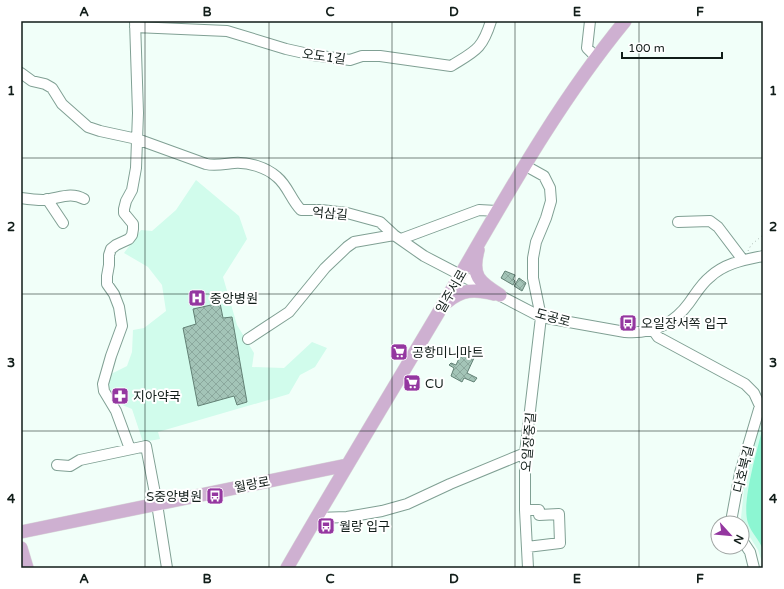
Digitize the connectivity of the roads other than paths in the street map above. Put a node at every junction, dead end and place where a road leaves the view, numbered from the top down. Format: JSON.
{"nodes":[{"id":1,"x":491,"y":21,"type":"edge"},
{"id":2,"x":590,"y":21,"type":"edge"},
{"id":3,"x":625,"y":21,"type":"edge"},
{"id":4,"x":135,"y":24,"type":"edge"},
{"id":5,"x":597,"y":58,"type":"junction"},
{"id":6,"x":21,"y":73,"type":"edge"},
{"id":7,"x":137,"y":139,"type":"junction"},
{"id":8,"x":526,"y":166,"type":"junction"},
{"id":9,"x":21,"y":198,"type":"edge"},
{"id":10,"x":47,"y":199,"type":"junction"},
{"id":11,"x":84,"y":200,"type":"dead end"},
{"id":12,"x":497,"y":211,"type":"junction"},
{"id":13,"x":678,"y":222,"type":"dead end"},
{"id":14,"x":64,"y":223,"type":"dead end"},
{"id":15,"x":483,"y":234,"type":"junction"},
{"id":16,"x":397,"y":237,"type":"junction"},
{"id":17,"x":763,"y":256,"type":"edge"},
{"id":18,"x":743,"y":260,"type":"junction"},
{"id":19,"x":460,"y":275,"type":"junction"},
{"id":20,"x":500,"y":295,"type":"junction"},
{"id":21,"x":438,"y":314,"type":"junction"},
{"id":22,"x":541,"y":317,"type":"junction"},
{"id":23,"x":656,"y":333,"type":"junction"},
{"id":24,"x":248,"y":339,"type":"dead end"},
{"id":25,"x":762,"y":408,"type":"edge"},
{"id":26,"x":130,"y":449,"type":"junction"},
{"id":27,"x":526,"y":453,"type":"junction"},
{"id":28,"x":57,"y":465,"type":"dead end"},
{"id":29,"x":347,"y":465,"type":"junction"},
{"id":30,"x":157,"y":504,"type":"junction"},
{"id":31,"x":525,"y":510,"type":"junction"},
{"id":32,"x":732,"y":515,"type":"edge"},
{"id":33,"x":316,"y":518,"type":"junction"},
{"id":34,"x":21,"y":532,"type":"edge"},
{"id":35,"x":21,"y":548,"type":"edge"},
{"id":36,"x":527,"y":548,"type":"junction"},
{"id":37,"x":750,"y":552,"type":"edge"},
{"id":38,"x":27,"y":568,"type":"edge"},
{"id":39,"x":167,"y":568,"type":"edge"},
{"id":40,"x":287,"y":568,"type":"edge"},
{"id":41,"x":528,"y":568,"type":"edge"},
{"id":42,"x":754,"y":568,"type":"edge"}],
"edges":[{"from":1,"to":4,"type":"street","name":"오도1길"},
{"from":2,"to":5,"type":"street"},
{"from":3,"to":5,"type":"main road","name":"일주서로"},
{"from":4,"to":7,"type":"street"},
{"from":5,"to":8,"type":"main road","name":"일주서로"},
{"from":6,"to":7,"type":"street","name":"억삼길"},
{"from":7,"to":16,"type":"street","name":"억삼길"},
{"from":7,"to":26,"type":"street"},
{"from":8,"to":12,"type":"main road","name":"일주서로"},
{"from":8,"to":22,"type":"street","name":"오일장중길"},
{"from":9,"to":10,"type":"street"},
{"from":10,"to":11,"type":"street"},
{"from":10,"to":14,"type":"street"},
{"from":12,"to":15,"type":"main road","name":"일주서로"},
{"from":12,"to":16,"type":"street"},
{"from":13,"to":18,"type":"street"},
{"from":15,"to":19,"type":"main road","name":"일주서로"},
{"from":15,"to":20,"type":"main road"},
{"from":16,"to":19,"type":"street","name":"억삼길"},
{"from":16,"to":24,"type":"street"},
{"from":17,"to":18,"type":"street","name":"도공로"},
{"from":18,"to":23,"type":"street","name":"도공로"},
{"from":19,"to":20,"type":"street","name":"도공로"},
{"from":19,"to":21,"type":"main road","name":"일주서로"},
{"from":20,"to":21,"type":"main road"},
{"from":20,"to":22,"type":"street","name":"도공로"},
{"from":21,"to":29,"type":"main road","name":"일주서로"},
{"from":22,"to":23,"type":"street","name":"도공로"},
{"from":22,"to":27,"type":"street","name":"오일장중길"},
{"from":23,"to":25,"type":"street","name":"다호북길"},
{"from":25,"to":32,"type":"street","name":"다호북길"},
{"from":26,"to":28,"type":"street"},
{"from":26,"to":30,"type":"street"},
{"from":27,"to":31,"type":"street","name":"오일장중길"},
{"from":27,"to":33,"type":"street"},
{"from":29,"to":30,"type":"main road","name":"월랑로"},
{"from":29,"to":33,"type":"main road","name":"일주서로"},
{"from":30,"to":34,"type":"main road","name":"월랑로"},
{"from":30,"to":39,"type":"street"},
{"from":31,"to":36,"type":"street","name":"오일장중길"},
{"from":31,"to":36,"type":"street"},
{"from":33,"to":40,"type":"main road","name":"일주서로"},
{"from":35,"to":38,"type":"main road"},
{"from":36,"to":41,"type":"street","name":"오일장중길"},
{"from":37,"to":42,"type":"street"}]}
